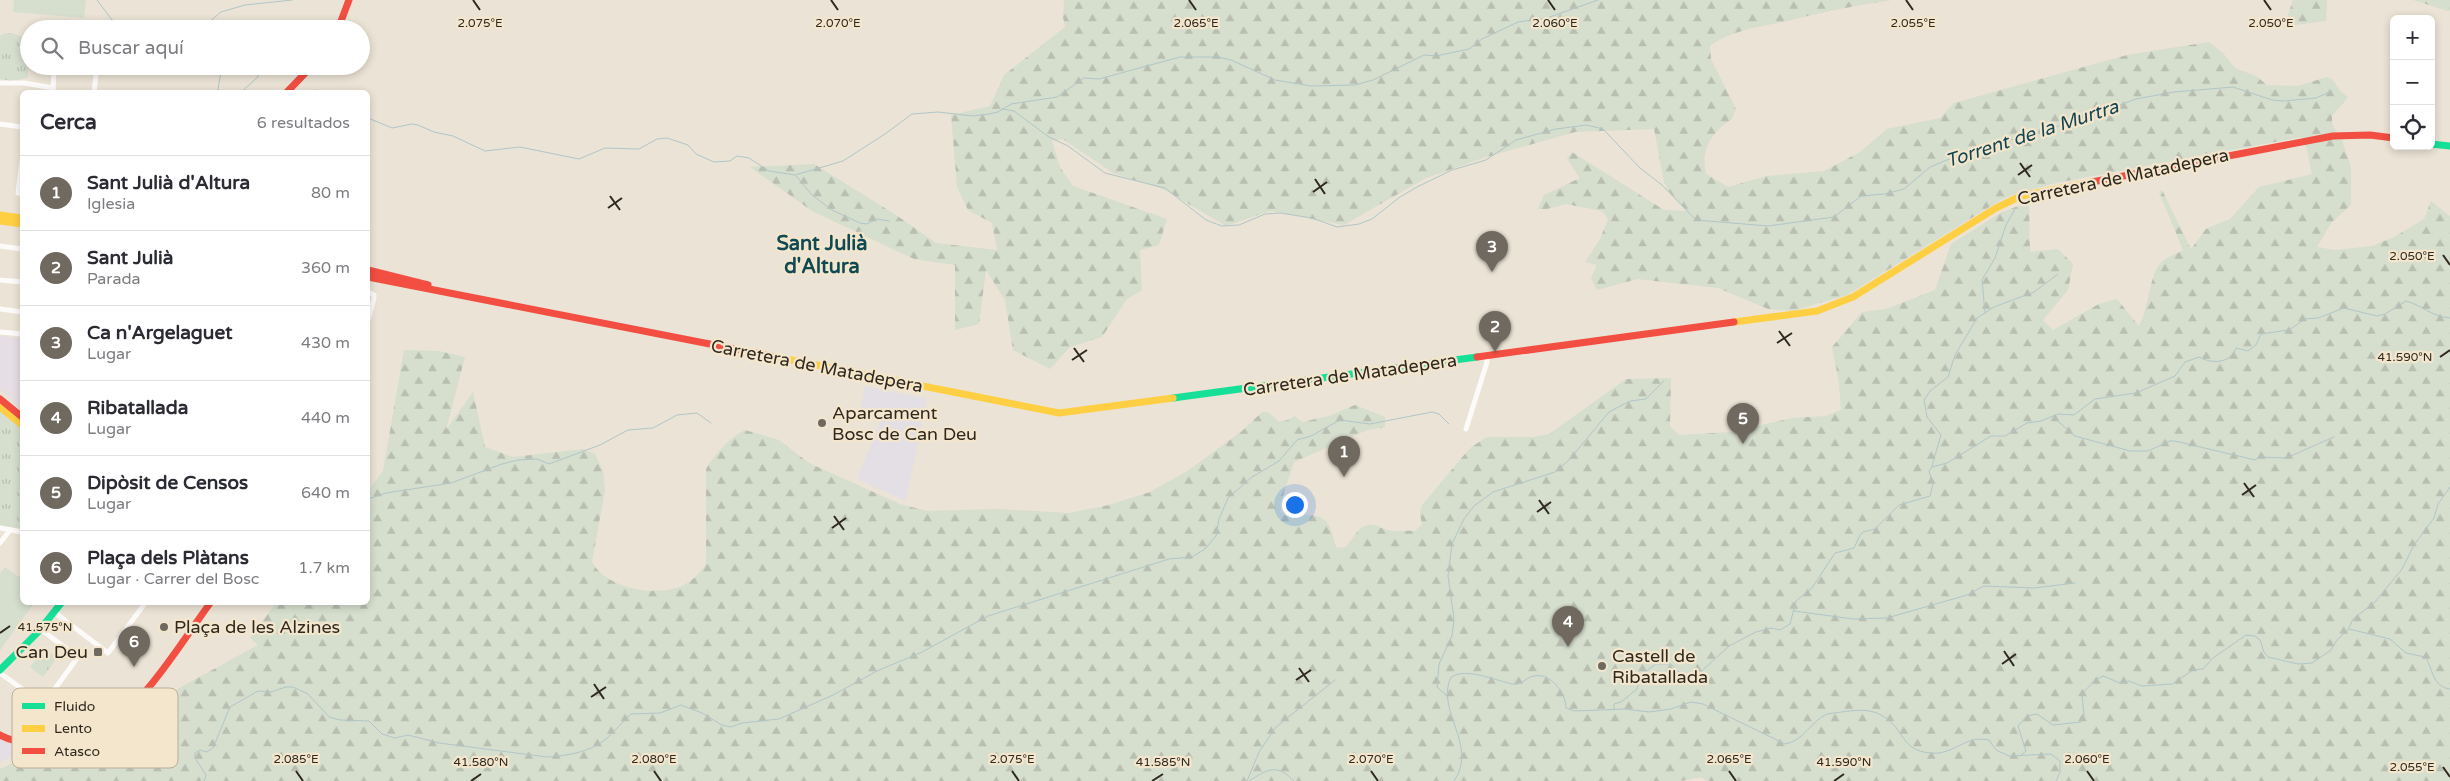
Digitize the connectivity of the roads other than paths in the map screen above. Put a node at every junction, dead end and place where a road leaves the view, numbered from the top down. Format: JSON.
{"nodes":[{"id":1,"x":350,"y":0,"type":"edge"},
{"id":2,"x":342,"y":20,"type":"edge"},
{"id":3,"x":54,"y":75,"type":"edge"},
{"id":4,"x":96,"y":75,"type":"edge"},
{"id":5,"x":303,"y":75,"type":"edge"},
{"id":6,"x":308,"y":75,"type":"edge"},
{"id":7,"x":0,"y":83,"type":"edge"},
{"id":8,"x":53,"y":90,"type":"edge"},
{"id":9,"x":94,"y":90,"type":"edge"},
{"id":10,"x":288,"y":90,"type":"edge"},
{"id":11,"x":296,"y":90,"type":"edge"},
{"id":12,"x":0,"y":124,"type":"edge"},
{"id":13,"x":20,"y":126,"type":"edge"},
{"id":14,"x":0,"y":128,"type":"edge"},
{"id":15,"x":2390,"y":137,"type":"edge"},
{"id":16,"x":2435,"y":144,"type":"edge"},
{"id":17,"x":2450,"y":146,"type":"edge"},
{"id":18,"x":0,"y":215,"type":"edge"},
{"id":19,"x":20,"y":218,"type":"edge"},
{"id":20,"x":0,"y":221,"type":"edge"},
{"id":21,"x":20,"y":224,"type":"edge"},
{"id":22,"x":0,"y":246,"type":"edge"},
{"id":23,"x":20,"y":249,"type":"edge"},
{"id":24,"x":370,"y":270,"type":"edge"},
{"id":25,"x":370,"y":277,"type":"edge"},
{"id":26,"x":0,"y":280,"type":"edge"},
{"id":27,"x":20,"y":282,"type":"edge"},
{"id":28,"x":370,"y":293,"type":"edge"},
{"id":29,"x":459,"y":295,"type":"junction"},
{"id":30,"x":0,"y":309,"type":"edge"},
{"id":31,"x":20,"y":312,"type":"edge"},
{"id":32,"x":370,"y":312,"type":"edge"},
{"id":33,"x":0,"y":332,"type":"edge"},
{"id":34,"x":20,"y":334,"type":"edge"},
{"id":35,"x":1486,"y":356,"type":"junction"},
{"id":36,"x":0,"y":399,"type":"edge"},
{"id":37,"x":0,"y":407,"type":"edge"},
{"id":38,"x":20,"y":415,"type":"edge"},
{"id":39,"x":20,"y":423,"type":"edge"},
{"id":40,"x":1466,"y":429,"type":"dead end"},
{"id":41,"x":0,"y":528,"type":"edge"},
{"id":42,"x":10,"y":530,"type":"junction"},
{"id":43,"x":20,"y":532,"type":"edge"},
{"id":44,"x":0,"y":543,"type":"edge"},
{"id":45,"x":60,"y":605,"type":"edge"},
{"id":46,"x":144,"y":605,"type":"edge"},
{"id":47,"x":209,"y":605,"type":"edge"},
{"id":48,"x":54,"y":612,"type":"junction"},
{"id":49,"x":40,"y":629,"type":"junction"},
{"id":50,"x":0,"y":671,"type":"edge"},
{"id":51,"x":23,"y":688,"type":"edge"},
{"id":52,"x":57,"y":688,"type":"edge"},
{"id":53,"x":144,"y":688,"type":"edge"},
{"id":54,"x":0,"y":735,"type":"edge"},
{"id":55,"x":12,"y":740,"type":"edge"}],
"edges":[{"from":1,"to":2,"type":"main road"},
{"from":3,"to":8,"type":"street"},
{"from":4,"to":9,"type":"street"},
{"from":5,"to":10,"type":"main road"},
{"from":6,"to":11,"type":"main road"},
{"from":7,"to":8,"type":"street"},
{"from":12,"to":13,"type":"street"},
{"from":12,"to":14,"type":"street"},
{"from":15,"to":35,"type":"main road","name":"Carretera de Matadepera"},
{"from":16,"to":17,"type":"main road"},
{"from":18,"to":19,"type":"main road"},
{"from":20,"to":21,"type":"main road"},
{"from":22,"to":23,"type":"street"},
{"from":24,"to":29,"type":"main road"},
{"from":25,"to":29,"type":"main road"},
{"from":26,"to":27,"type":"street"},
{"from":28,"to":32,"type":"street"},
{"from":29,"to":35,"type":"main road","name":"Carretera de Matadepera"},
{"from":30,"to":31,"type":"street"},
{"from":33,"to":34,"type":"street"},
{"from":35,"to":40,"type":"street"},
{"from":36,"to":38,"type":"main road"},
{"from":37,"to":39,"type":"main road"},
{"from":41,"to":42,"type":"street"},
{"from":42,"to":43,"type":"street"},
{"from":42,"to":44,"type":"street"},
{"from":45,"to":48,"type":"main road"},
{"from":46,"to":48,"type":"street"},
{"from":47,"to":53,"type":"main road"},
{"from":48,"to":49,"type":"main road"},
{"from":49,"to":50,"type":"main road"},
{"from":49,"to":52,"type":"street"},
{"from":50,"to":51,"type":"street"},
{"from":54,"to":55,"type":"main road"}]}
